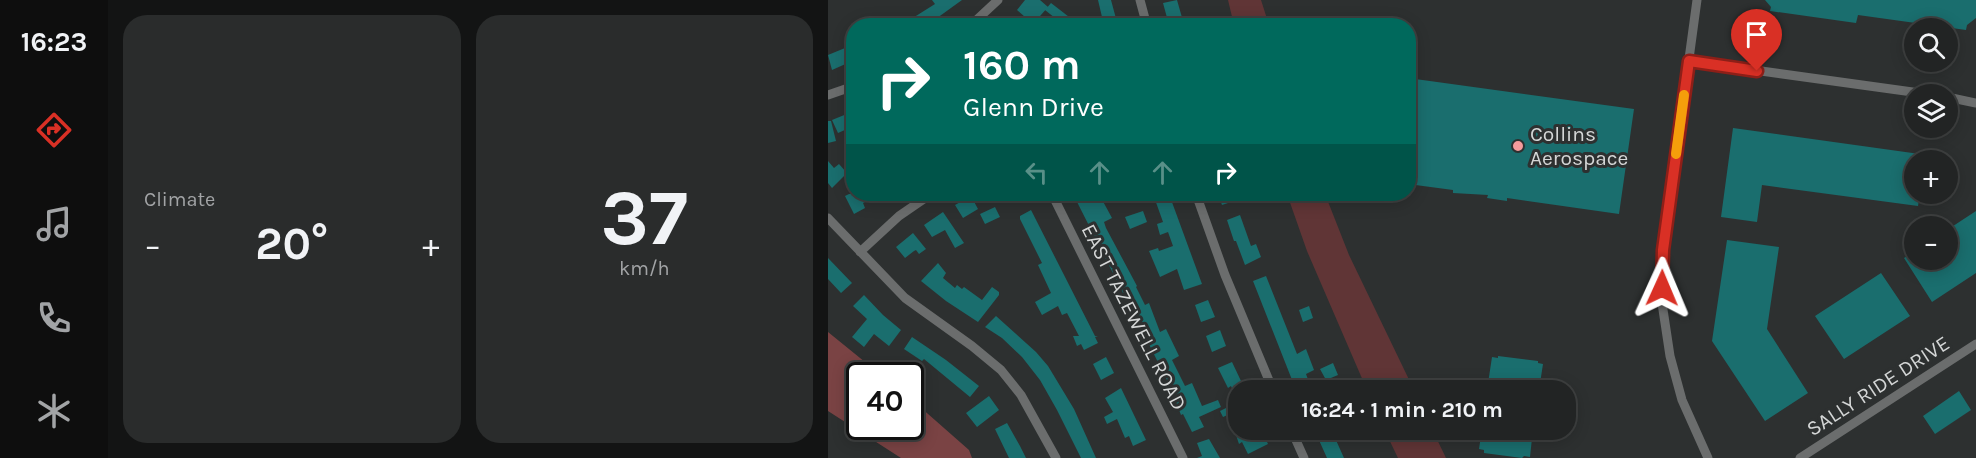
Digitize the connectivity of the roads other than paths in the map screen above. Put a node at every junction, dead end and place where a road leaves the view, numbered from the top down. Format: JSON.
{"nodes":[{"id":1,"x":998,"y":0,"type":"edge"},
{"id":2,"x":1140,"y":0,"type":"edge"},
{"id":3,"x":1697,"y":0,"type":"edge"},
{"id":4,"x":979,"y":18,"type":"edge"},
{"id":5,"x":1145,"y":18,"type":"edge"},
{"id":6,"x":1689,"y":61,"type":"junction"},
{"id":7,"x":846,"y":89,"type":"edge"},
{"id":8,"x":1904,"y":91,"type":"edge"},
{"id":9,"x":828,"y":95,"type":"edge"},
{"id":10,"x":1958,"y":100,"type":"edge"},
{"id":11,"x":1976,"y":104,"type":"edge"},
{"id":12,"x":921,"y":201,"type":"edge"},
{"id":13,"x":1055,"y":201,"type":"edge"},
{"id":14,"x":1199,"y":201,"type":"edge"},
{"id":15,"x":828,"y":218,"type":"edge"},
{"id":16,"x":860,"y":252,"type":"junction"},
{"id":17,"x":1976,"y":344,"type":"edge"},
{"id":18,"x":1270,"y":380,"type":"edge"},
{"id":19,"x":1296,"y":440,"type":"edge"},
{"id":20,"x":1056,"y":458,"type":"edge"},
{"id":21,"x":1183,"y":458,"type":"edge"},
{"id":22,"x":1304,"y":458,"type":"edge"},
{"id":23,"x":1708,"y":458,"type":"edge"},
{"id":24,"x":1800,"y":458,"type":"edge"}],
"edges":[{"from":1,"to":4,"type":"street"},
{"from":2,"to":5,"type":"street"},
{"from":3,"to":6,"type":"street"},
{"from":6,"to":8,"type":"street"},
{"from":6,"to":23,"type":"street"},
{"from":7,"to":9,"type":"street"},
{"from":10,"to":11,"type":"street"},
{"from":12,"to":16,"type":"street"},
{"from":13,"to":21,"type":"street","name":"EAST TAZEWELL ROAD"},
{"from":14,"to":18,"type":"street"},
{"from":15,"to":16,"type":"street"},
{"from":16,"to":20,"type":"street"},
{"from":17,"to":24,"type":"street","name":"SALLY RIDE DRIVE"},
{"from":19,"to":22,"type":"street"}]}
